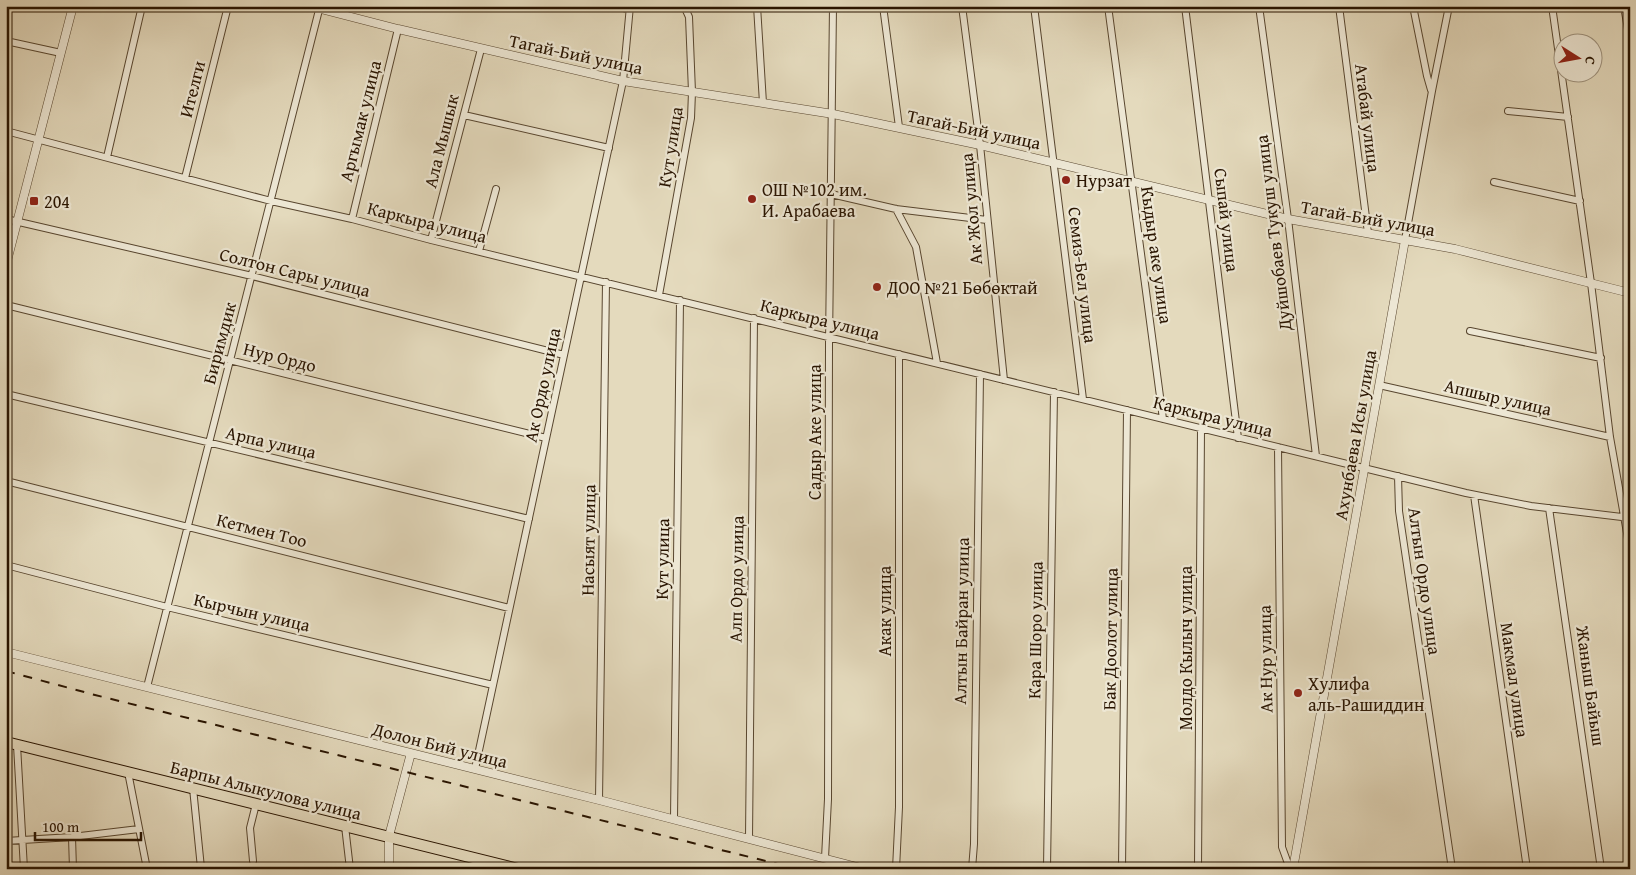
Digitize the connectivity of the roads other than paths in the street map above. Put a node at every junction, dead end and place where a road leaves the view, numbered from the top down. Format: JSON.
{"nodes":[{"id":1,"x":73,"y":6,"type":"edge"},
{"id":2,"x":142,"y":6,"type":"edge"},
{"id":3,"x":228,"y":6,"type":"edge"},
{"id":4,"x":309,"y":6,"type":"edge"},
{"id":5,"x":615,"y":6,"type":"edge"},
{"id":6,"x":684,"y":6,"type":"edge"},
{"id":7,"x":757,"y":6,"type":"edge"},
{"id":8,"x":834,"y":6,"type":"edge"},
{"id":9,"x":883,"y":6,"type":"edge"},
{"id":10,"x":962,"y":6,"type":"edge"},
{"id":11,"x":1034,"y":6,"type":"edge"},
{"id":12,"x":1108,"y":6,"type":"edge"},
{"id":13,"x":1185,"y":6,"type":"edge"},
{"id":14,"x":1259,"y":6,"type":"edge"},
{"id":15,"x":1339,"y":6,"type":"edge"},
{"id":16,"x":1413,"y":6,"type":"edge"},
{"id":17,"x":1449,"y":6,"type":"edge"},
{"id":18,"x":1552,"y":6,"type":"edge"},
{"id":19,"x":1624,"y":6,"type":"edge"},
{"id":20,"x":320,"y":8,"type":"edge"},
{"id":21,"x":630,"y":8,"type":"edge"},
{"id":22,"x":398,"y":30,"type":"junction"},
{"id":23,"x":6,"y":41,"type":"edge"},
{"id":24,"x":1630,"y":41,"type":"edge"},
{"id":25,"x":481,"y":49,"type":"junction"},
{"id":26,"x":60,"y":53,"type":"junction"},
{"id":27,"x":624,"y":81,"type":"junction"},
{"id":28,"x":1432,"y":91,"type":"junction"},
{"id":29,"x":692,"y":92,"type":"junction"},
{"id":30,"x":763,"y":104,"type":"junction"},
{"id":31,"x":1508,"y":112,"type":"dead end"},
{"id":32,"x":833,"y":114,"type":"junction"},
{"id":33,"x":464,"y":115,"type":"junction"},
{"id":34,"x":1568,"y":117,"type":"junction"},
{"id":35,"x":899,"y":128,"type":"junction"},
{"id":36,"x":6,"y":131,"type":"edge"},
{"id":37,"x":39,"y":140,"type":"junction"},
{"id":38,"x":980,"y":145,"type":"junction"},
{"id":39,"x":609,"y":148,"type":"junction"},
{"id":40,"x":107,"y":158,"type":"junction"},
{"id":41,"x":1054,"y":162,"type":"junction"},
{"id":42,"x":185,"y":178,"type":"junction"},
{"id":43,"x":1132,"y":181,"type":"junction"},
{"id":44,"x":1494,"y":182,"type":"dead end"},
{"id":45,"x":496,"y":189,"type":"dead end"},
{"id":46,"x":831,"y":194,"type":"junction"},
{"id":47,"x":271,"y":201,"type":"junction"},
{"id":48,"x":1210,"y":201,"type":"junction"},
{"id":49,"x":1580,"y":201,"type":"junction"},
{"id":50,"x":896,"y":209,"type":"junction"},
{"id":51,"x":6,"y":219,"type":"edge"},
{"id":52,"x":352,"y":219,"type":"junction"},
{"id":53,"x":1288,"y":219,"type":"junction"},
{"id":54,"x":987,"y":220,"type":"junction"},
{"id":55,"x":18,"y":221,"type":"junction"},
{"id":56,"x":1368,"y":233,"type":"junction"},
{"id":57,"x":431,"y":240,"type":"junction"},
{"id":58,"x":1405,"y":240,"type":"junction"},
{"id":59,"x":479,"y":251,"type":"junction"},
{"id":60,"x":6,"y":265,"type":"edge"},
{"id":61,"x":252,"y":276,"type":"junction"},
{"id":62,"x":581,"y":276,"type":"junction"},
{"id":63,"x":606,"y":282,"type":"junction"},
{"id":64,"x":1591,"y":283,"type":"junction"},
{"id":65,"x":1630,"y":293,"type":"edge"},
{"id":66,"x":659,"y":295,"type":"junction"},
{"id":67,"x":680,"y":300,"type":"junction"},
{"id":68,"x":6,"y":305,"type":"edge"},
{"id":69,"x":754,"y":318,"type":"junction"},
{"id":70,"x":1470,"y":331,"type":"dead end"},
{"id":71,"x":829,"y":338,"type":"junction"},
{"id":72,"x":899,"y":354,"type":"junction"},
{"id":73,"x":564,"y":355,"type":"junction"},
{"id":74,"x":1601,"y":358,"type":"junction"},
{"id":75,"x":229,"y":360,"type":"junction"},
{"id":76,"x":937,"y":363,"type":"junction"},
{"id":77,"x":980,"y":374,"type":"junction"},
{"id":78,"x":1004,"y":380,"type":"junction"},
{"id":79,"x":1379,"y":385,"type":"junction"},
{"id":80,"x":1054,"y":392,"type":"junction"},
{"id":81,"x":6,"y":394,"type":"edge"},
{"id":82,"x":1083,"y":399,"type":"junction"},
{"id":83,"x":1127,"y":410,"type":"junction"},
{"id":84,"x":1163,"y":419,"type":"junction"},
{"id":85,"x":1201,"y":428,"type":"junction"},
{"id":86,"x":546,"y":438,"type":"junction"},
{"id":87,"x":1238,"y":438,"type":"junction"},
{"id":88,"x":1610,"y":438,"type":"junction"},
{"id":89,"x":209,"y":442,"type":"junction"},
{"id":90,"x":1278,"y":447,"type":"junction"},
{"id":91,"x":1316,"y":456,"type":"junction"},
{"id":92,"x":1364,"y":468,"type":"junction"},
{"id":93,"x":1398,"y":476,"type":"junction"},
{"id":94,"x":6,"y":482,"type":"edge"},
{"id":95,"x":1474,"y":495,"type":"junction"},
{"id":96,"x":1549,"y":508,"type":"junction"},
{"id":97,"x":1627,"y":518,"type":"edge"},
{"id":98,"x":529,"y":519,"type":"junction"},
{"id":99,"x":187,"y":526,"type":"junction"},
{"id":100,"x":1630,"y":550,"type":"edge"},
{"id":101,"x":6,"y":565,"type":"edge"},
{"id":102,"x":167,"y":607,"type":"junction"},
{"id":103,"x":509,"y":608,"type":"junction"},
{"id":104,"x":6,"y":652,"type":"edge"},
{"id":105,"x":493,"y":685,"type":"junction"},
{"id":106,"x":147,"y":687,"type":"junction"},
{"id":107,"x":6,"y":742,"type":"edge"},
{"id":108,"x":17,"y":745,"type":"junction"},
{"id":109,"x":411,"y":753,"type":"junction"},
{"id":110,"x":474,"y":769,"type":"junction"},
{"id":111,"x":128,"y":772,"type":"junction"},
{"id":112,"x":193,"y":788,"type":"junction"},
{"id":113,"x":599,"y":800,"type":"junction"},
{"id":114,"x":256,"y":804,"type":"junction"},
{"id":115,"x":674,"y":819,"type":"junction"},
{"id":116,"x":345,"y":826,"type":"junction"},
{"id":117,"x":139,"y":829,"type":"junction"},
{"id":118,"x":389,"y":836,"type":"junction"},
{"id":119,"x":72,"y":837,"type":"junction"},
{"id":120,"x":748,"y":839,"type":"junction"},
{"id":121,"x":22,"y":840,"type":"junction"},
{"id":122,"x":6,"y":841,"type":"edge"},
{"id":123,"x":825,"y":858,"type":"junction"},
{"id":124,"x":253,"y":861,"type":"dead end"},
{"id":125,"x":201,"y":868,"type":"edge"},
{"id":126,"x":24,"y":869,"type":"edge"},
{"id":127,"x":73,"y":869,"type":"edge"},
{"id":128,"x":147,"y":869,"type":"edge"},
{"id":129,"x":350,"y":869,"type":"edge"},
{"id":130,"x":389,"y":869,"type":"edge"},
{"id":131,"x":518,"y":869,"type":"edge"},
{"id":132,"x":865,"y":869,"type":"edge"},
{"id":133,"x":896,"y":869,"type":"edge"},
{"id":134,"x":972,"y":869,"type":"edge"},
{"id":135,"x":1047,"y":869,"type":"edge"},
{"id":136,"x":1122,"y":869,"type":"edge"},
{"id":137,"x":1198,"y":869,"type":"edge"},
{"id":138,"x":1291,"y":869,"type":"edge"},
{"id":139,"x":1452,"y":869,"type":"edge"},
{"id":140,"x":1527,"y":869,"type":"edge"},
{"id":141,"x":1601,"y":869,"type":"edge"}],
"edges":[{"from":1,"to":26,"type":"street"},
{"from":2,"to":40,"type":"street"},
{"from":3,"to":42,"type":"street","name":"Ителги"},
{"from":4,"to":20,"type":"street","name":"Тагай-Бий улица"},
{"from":5,"to":21,"type":"street"},
{"from":6,"to":29,"type":"street","name":"Кут улица"},
{"from":7,"to":30,"type":"street"},
{"from":8,"to":32,"type":"street","name":"Садыр Аке улица"},
{"from":9,"to":35,"type":"street"},
{"from":10,"to":38,"type":"street","name":"Ак Жол улица"},
{"from":11,"to":41,"type":"street","name":"Семиз-Бел улица"},
{"from":12,"to":43,"type":"street","name":"Кыдыр аке улица"},
{"from":13,"to":48,"type":"street","name":"Сыпай улица"},
{"from":14,"to":53,"type":"street","name":"Дуйшобаев Тукуш улица"},
{"from":15,"to":56,"type":"street","name":"Атабай улица"},
{"from":16,"to":28,"type":"street"},
{"from":17,"to":28,"type":"street","name":"Ахунбаева Исы улица"},
{"from":18,"to":34,"type":"street"},
{"from":19,"to":24,"type":"street"},
{"from":20,"to":22,"type":"street","name":"Тагай-Бий улица"},
{"from":20,"to":47,"type":"street","name":"Биримдик"},
{"from":21,"to":27,"type":"street","name":"Ак Ордо улица"},
{"from":22,"to":25,"type":"street","name":"Тагай-Бий улица"},
{"from":22,"to":52,"type":"street","name":"Аргымак улица"},
{"from":23,"to":26,"type":"street"},
{"from":25,"to":27,"type":"street","name":"Тагай-Бий улица"},
{"from":25,"to":33,"type":"street","name":"Ала Мышык"},
{"from":26,"to":37,"type":"street"},
{"from":27,"to":29,"type":"street","name":"Тагай-Бий улица"},
{"from":27,"to":39,"type":"street","name":"Ак Ордо улица"},
{"from":28,"to":58,"type":"street","name":"Ахунбаева Исы улица"},
{"from":29,"to":30,"type":"street","name":"Тагай-Бий улица"},
{"from":29,"to":66,"type":"street","name":"Кут улица"},
{"from":30,"to":32,"type":"street","name":"Тагай-Бий улица"},
{"from":31,"to":34,"type":"street"},
{"from":32,"to":35,"type":"street","name":"Тагай-Бий улица"},
{"from":32,"to":46,"type":"street","name":"Садыр Аке улица"},
{"from":33,"to":39,"type":"street"},
{"from":33,"to":57,"type":"street","name":"Ала Мышык"},
{"from":34,"to":49,"type":"street"},
{"from":35,"to":38,"type":"street","name":"Тагай-Бий улица"},
{"from":36,"to":37,"type":"street","name":"Каркыра улица"},
{"from":37,"to":40,"type":"street","name":"Каркыра улица"},
{"from":37,"to":55,"type":"street"},
{"from":38,"to":41,"type":"street","name":"Тагай-Бий улица"},
{"from":38,"to":54,"type":"street","name":"Ак Жол улица"},
{"from":39,"to":62,"type":"street","name":"Ак Ордо улица"},
{"from":40,"to":42,"type":"street","name":"Каркыра улица"},
{"from":41,"to":43,"type":"street","name":"Тагай-Бий улица"},
{"from":41,"to":82,"type":"street","name":"Семиз-Бел улица"},
{"from":42,"to":47,"type":"street","name":"Каркыра улица"},
{"from":43,"to":48,"type":"street","name":"Тагай-Бий улица"},
{"from":43,"to":84,"type":"street","name":"Кыдыр аке улица"},
{"from":44,"to":49,"type":"street"},
{"from":45,"to":59,"type":"street"},
{"from":46,"to":50,"type":"street"},
{"from":46,"to":71,"type":"street","name":"Садыр Аке улица"},
{"from":47,"to":52,"type":"street","name":"Каркыра улица"},
{"from":47,"to":61,"type":"street","name":"Биримдик"},
{"from":48,"to":53,"type":"street","name":"Тагай-Бий улица"},
{"from":48,"to":87,"type":"street","name":"Сыпай улица"},
{"from":49,"to":64,"type":"street"},
{"from":50,"to":54,"type":"street"},
{"from":50,"to":76,"type":"street"},
{"from":51,"to":55,"type":"street","name":"Солтон Сары улица"},
{"from":52,"to":57,"type":"street","name":"Каркыра улица"},
{"from":53,"to":56,"type":"street","name":"Тагай-Бий улица"},
{"from":53,"to":91,"type":"street","name":"Дуйшобаев Тукуш улица"},
{"from":54,"to":78,"type":"street","name":"Ак Жол улица"},
{"from":55,"to":60,"type":"street"},
{"from":55,"to":61,"type":"street","name":"Солтон Сары улица"},
{"from":56,"to":58,"type":"street","name":"Тагай-Бий улица"},
{"from":57,"to":59,"type":"street","name":"Каркыра улица"},
{"from":58,"to":64,"type":"street","name":"Тагай-Бий улица"},
{"from":58,"to":79,"type":"street","name":"Ахунбаева Исы улица"},
{"from":59,"to":62,"type":"street","name":"Каркыра улица"},
{"from":61,"to":73,"type":"street","name":"Солтон Сары улица"},
{"from":61,"to":75,"type":"street","name":"Биримдик"},
{"from":62,"to":63,"type":"street","name":"Каркыра улица"},
{"from":62,"to":73,"type":"street","name":"Ак Ордо улица"},
{"from":63,"to":66,"type":"street","name":"Каркыра улица"},
{"from":63,"to":113,"type":"street","name":"Насыят улица"},
{"from":64,"to":65,"type":"street","name":"Тагай-Бий улица"},
{"from":64,"to":74,"type":"street"},
{"from":66,"to":67,"type":"street","name":"Каркыра улица"},
{"from":67,"to":69,"type":"street","name":"Каркыра улица"},
{"from":67,"to":115,"type":"street","name":"Кут улица"},
{"from":68,"to":75,"type":"street","name":"Нур Ордо"},
{"from":69,"to":71,"type":"street","name":"Каркыра улица"},
{"from":69,"to":120,"type":"street","name":"Алп Ордо улица"},
{"from":70,"to":74,"type":"street"},
{"from":71,"to":72,"type":"street","name":"Каркыра улица"},
{"from":71,"to":123,"type":"street","name":"Садыр Аке улица"},
{"from":72,"to":76,"type":"street","name":"Каркыра улица"},
{"from":72,"to":133,"type":"street","name":"Акак улица"},
{"from":73,"to":86,"type":"street","name":"Ак Ордо улица"},
{"from":74,"to":88,"type":"street"},
{"from":75,"to":86,"type":"street","name":"Нур Ордо"},
{"from":75,"to":89,"type":"street","name":"Биримдик"},
{"from":76,"to":77,"type":"street","name":"Каркыра улица"},
{"from":77,"to":78,"type":"street","name":"Каркыра улица"},
{"from":77,"to":134,"type":"street","name":"Алтын Байран улица"},
{"from":78,"to":80,"type":"street","name":"Каркыра улица"},
{"from":79,"to":88,"type":"street","name":"Апшыр улица"},
{"from":79,"to":92,"type":"street","name":"Ахунбаева Исы улица"},
{"from":80,"to":82,"type":"street","name":"Каркыра улица"},
{"from":80,"to":135,"type":"street","name":"Кара Шоро улица"},
{"from":81,"to":89,"type":"street","name":"Арпа улица"},
{"from":82,"to":83,"type":"street","name":"Каркыра улица"},
{"from":83,"to":84,"type":"street","name":"Каркыра улица"},
{"from":83,"to":136,"type":"street","name":"Бак Доолот улица"},
{"from":84,"to":85,"type":"street","name":"Каркыра улица"},
{"from":85,"to":87,"type":"street","name":"Каркыра улица"},
{"from":85,"to":137,"type":"street","name":"Молдо Кылыч улица"},
{"from":86,"to":98,"type":"street","name":"Ак Ордо улица"},
{"from":87,"to":90,"type":"street","name":"Каркыра улица"},
{"from":88,"to":97,"type":"street"},
{"from":89,"to":98,"type":"street","name":"Арпа улица"},
{"from":89,"to":99,"type":"street","name":"Биримдик"},
{"from":90,"to":91,"type":"street","name":"Каркыра улица"},
{"from":90,"to":138,"type":"street","name":"Ак Нур улица"},
{"from":91,"to":92,"type":"street","name":"Каркыра улица"},
{"from":92,"to":93,"type":"street","name":"Каркыра улица"},
{"from":92,"to":138,"type":"street","name":"Ахунбаева Исы улица"},
{"from":93,"to":95,"type":"street","name":"Каркыра улица"},
{"from":93,"to":139,"type":"street","name":"Алтын Ордо улица"},
{"from":94,"to":99,"type":"street","name":"Кетмен Тоо"},
{"from":95,"to":96,"type":"street","name":"Каркыра улица"},
{"from":95,"to":140,"type":"street","name":"Макмал улица"},
{"from":96,"to":97,"type":"street","name":"Каркыра улица"},
{"from":96,"to":141,"type":"street","name":"Жаныш Байыш"},
{"from":97,"to":100,"type":"street"},
{"from":98,"to":103,"type":"street","name":"Ак Ордо улица"},
{"from":99,"to":102,"type":"street","name":"Биримдик"},
{"from":99,"to":103,"type":"street","name":"Кетмен Тоо"},
{"from":101,"to":102,"type":"street","name":"Кырчын улица"},
{"from":102,"to":105,"type":"street","name":"Кырчын улица"},
{"from":102,"to":106,"type":"street","name":"Биримдик"},
{"from":103,"to":105,"type":"street","name":"Ак Ордо улица"},
{"from":104,"to":106,"type":"street","name":"Долон Бий улица"},
{"from":105,"to":110,"type":"street","name":"Ак Ордо улица"},
{"from":106,"to":109,"type":"street","name":"Долон Бий улица"},
{"from":107,"to":108,"type":"main road","name":"Барпы Алыкулова улица"},
{"from":108,"to":111,"type":"main road","name":"Барпы Алыкулова улица"},
{"from":108,"to":121,"type":"street"},
{"from":109,"to":110,"type":"street","name":"Долон Бий улица"},
{"from":109,"to":118,"type":"street"},
{"from":110,"to":113,"type":"street","name":"Долон Бий улица"},
{"from":111,"to":112,"type":"main road","name":"Барпы Алыкулова улица"},
{"from":111,"to":117,"type":"street"},
{"from":112,"to":114,"type":"main road","name":"Барпы Алыкулова улица"},
{"from":112,"to":125,"type":"street"},
{"from":113,"to":115,"type":"street","name":"Долон Бий улица"},
{"from":114,"to":116,"type":"main road","name":"Барпы Алыкулова улица"},
{"from":114,"to":124,"type":"street"},
{"from":115,"to":120,"type":"street","name":"Долон Бий улица"},
{"from":116,"to":118,"type":"main road","name":"Барпы Алыкулова улица"},
{"from":116,"to":129,"type":"street"},
{"from":117,"to":119,"type":"street"},
{"from":117,"to":128,"type":"street"},
{"from":118,"to":130,"type":"street"},
{"from":118,"to":131,"type":"main road","name":"Барпы Алыкулова улица"},
{"from":119,"to":121,"type":"street"},
{"from":119,"to":127,"type":"street"},
{"from":120,"to":123,"type":"street","name":"Долон Бий улица"},
{"from":121,"to":122,"type":"street"},
{"from":121,"to":126,"type":"street"},
{"from":123,"to":132,"type":"street","name":"Долон Бий улица"}]}
